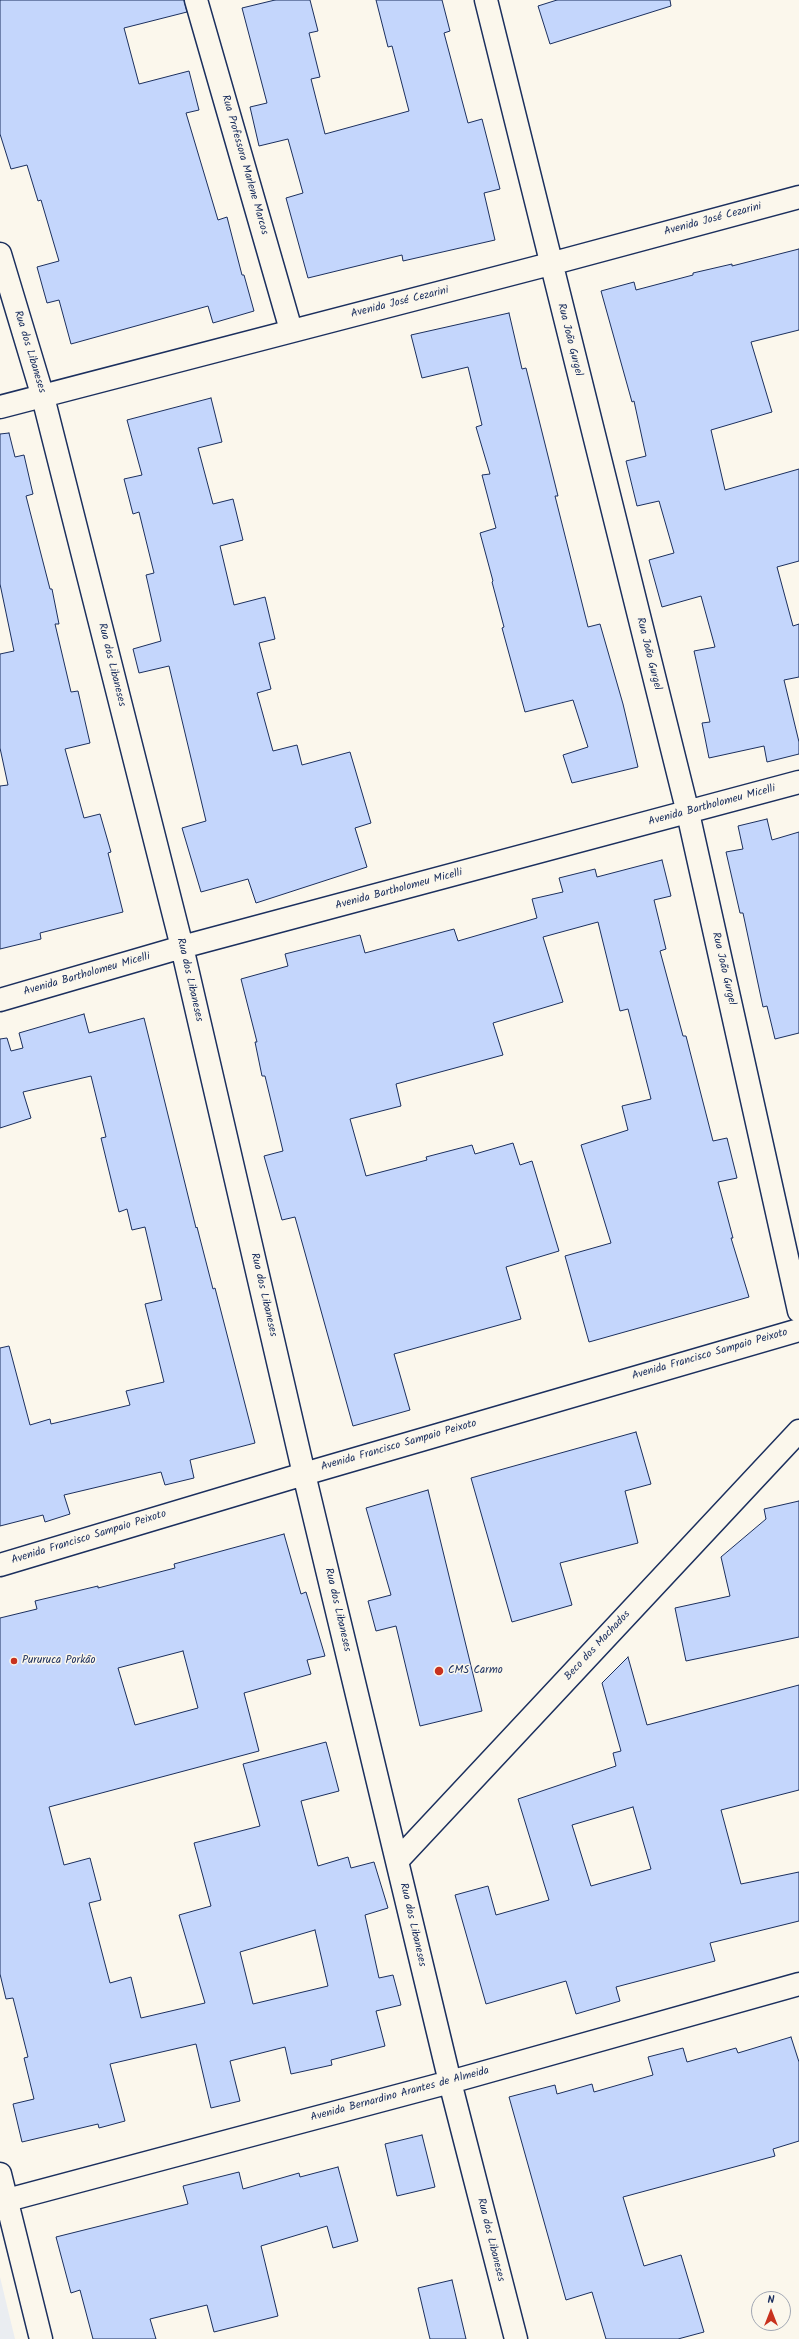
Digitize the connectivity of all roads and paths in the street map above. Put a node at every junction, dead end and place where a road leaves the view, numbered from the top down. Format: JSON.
{"nodes":[{"id":1,"x":196,"y":0,"type":"edge"},
{"id":2,"x":486,"y":0,"type":"edge"},
{"id":3,"x":799,"y":197,"type":"edge"},
{"id":4,"x":0,"y":254,"type":"edge"},
{"id":5,"x":550,"y":264,"type":"junction"},
{"id":6,"x":291,"y":330,"type":"junction"},
{"id":7,"x":43,"y":397,"type":"junction"},
{"id":8,"x":0,"y":407,"type":"edge"},
{"id":9,"x":799,"y":782,"type":"edge"},
{"id":10,"x":688,"y":813,"type":"junction"},
{"id":11,"x":182,"y":948,"type":"junction"},
{"id":12,"x":0,"y":1000,"type":"edge"},
{"id":13,"x":799,"y":1311,"type":"edge"},
{"id":14,"x":799,"y":1330,"type":"edge"},
{"id":15,"x":799,"y":1431,"type":"edge"},
{"id":16,"x":304,"y":1474,"type":"junction"},
{"id":17,"x":0,"y":1565,"type":"edge"},
{"id":18,"x":397,"y":1861,"type":"junction"},
{"id":19,"x":799,"y":1984,"type":"edge"},
{"id":20,"x":450,"y":2082,"type":"junction"},
{"id":21,"x":0,"y":2174,"type":"edge"},
{"id":22,"x":3,"y":2201,"type":"edge"},
{"id":23,"x":41,"y":2339,"type":"edge"},
{"id":24,"x":516,"y":2339,"type":"edge"}],
"edges":[{"from":1,"to":6,"type":"street","name":"Rua Professora Marlene Marcos"},
{"from":2,"to":5,"type":"street","name":"Rua João Gurgel"},
{"from":3,"to":5,"type":"street","name":"Avenida José Cezarini"},
{"from":4,"to":7,"type":"street","name":"Rua dos Libaneses"},
{"from":5,"to":6,"type":"street","name":"Avenida José Cezarini"},
{"from":5,"to":10,"type":"street","name":"Rua João Gurgel"},
{"from":6,"to":7,"type":"street","name":"Avenida José Cezarini"},
{"from":7,"to":8,"type":"street","name":"Avenida José Cezarini"},
{"from":7,"to":11,"type":"street","name":"Rua dos Libaneses"},
{"from":9,"to":10,"type":"street","name":"Avenida Bartholomeu Micelli"},
{"from":10,"to":11,"type":"street","name":"Avenida Bartholomeu Micelli"},
{"from":10,"to":13,"type":"street","name":"Rua João Gurgel"},
{"from":11,"to":12,"type":"street","name":"Avenida Bartholomeu Micelli"},
{"from":11,"to":16,"type":"street","name":"Rua dos Libaneses"},
{"from":14,"to":16,"type":"street","name":"Avenida Francisco Sampaio Peixoto"},
{"from":15,"to":18,"type":"street","name":"Beco dos Machados"},
{"from":16,"to":17,"type":"street","name":"Avenida Francisco Sampaio Peixoto"},
{"from":16,"to":18,"type":"street","name":"Rua dos Libaneses"},
{"from":18,"to":20,"type":"street","name":"Rua dos Libaneses"},
{"from":19,"to":20,"type":"street","name":"Avenida Bernardino Arantes de Almeida"},
{"from":20,"to":22,"type":"street","name":"Avenida Bernardino Arantes de Almeida"},
{"from":20,"to":24,"type":"street","name":"Rua dos Libaneses"},
{"from":21,"to":22,"type":"street"},
{"from":22,"to":23,"type":"street"}]}
